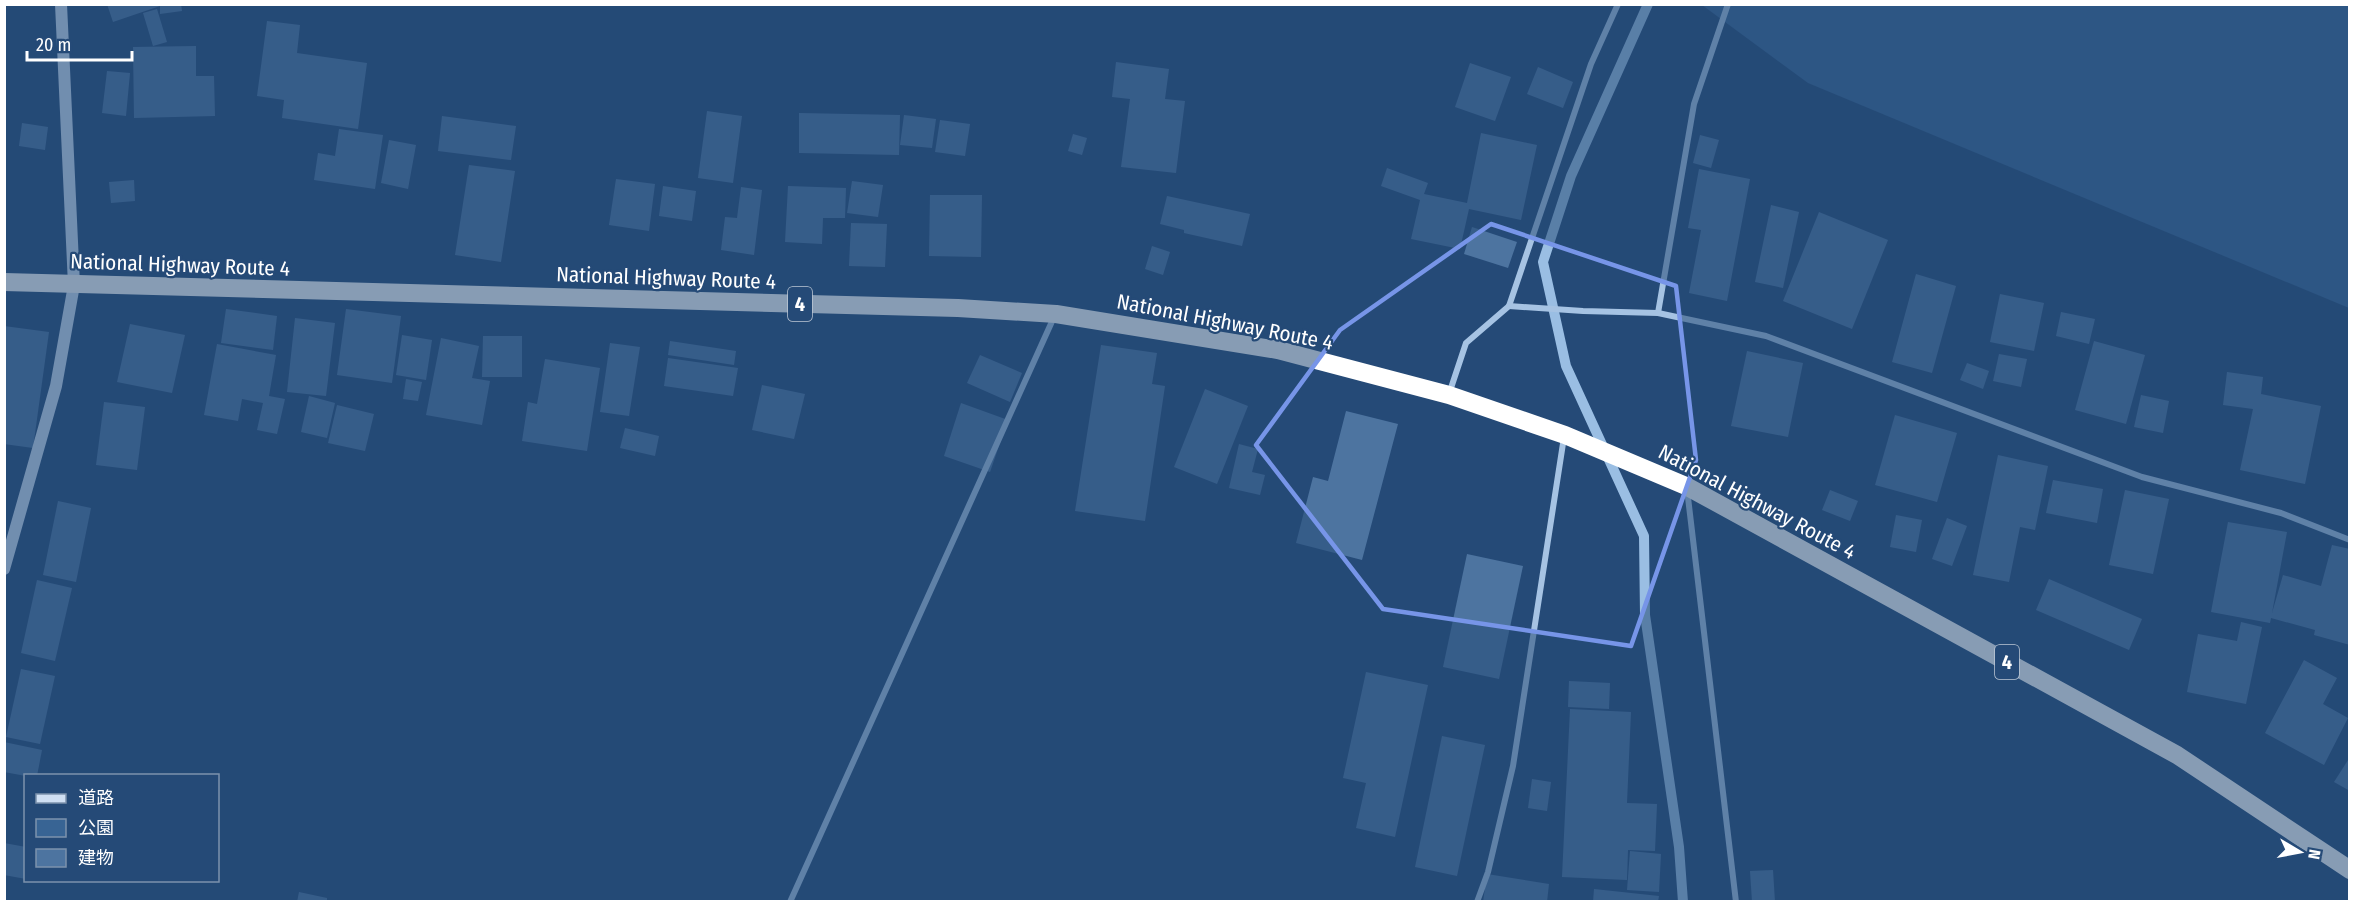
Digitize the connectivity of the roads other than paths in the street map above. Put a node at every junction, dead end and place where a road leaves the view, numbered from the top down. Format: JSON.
{"nodes":[{"id":1,"x":61,"y":4,"type":"edge"},
{"id":2,"x":1617,"y":4,"type":"edge"},
{"id":3,"x":1728,"y":4,"type":"edge"},
{"id":4,"x":4,"y":282,"type":"edge"},
{"id":5,"x":74,"y":285,"type":"junction"},
{"id":6,"x":1509,"y":306,"type":"junction"},
{"id":7,"x":1658,"y":313,"type":"junction"},
{"id":8,"x":1056,"y":314,"type":"junction"},
{"id":9,"x":1449,"y":395,"type":"junction"},
{"id":10,"x":1571,"y":438,"type":"junction"},
{"id":11,"x":1686,"y":486,"type":"junction"},
{"id":12,"x":2349,"y":540,"type":"edge"},
{"id":13,"x":4,"y":569,"type":"edge"},
{"id":14,"x":2349,"y":870,"type":"edge"},
{"id":15,"x":790,"y":902,"type":"edge"},
{"id":16,"x":1477,"y":902,"type":"edge"},
{"id":17,"x":1736,"y":902,"type":"edge"}],
"edges":[{"from":1,"to":5,"type":"main road"},
{"from":2,"to":6,"type":"street"},
{"from":3,"to":7,"type":"street"},
{"from":4,"to":5,"type":"highway","name":"National Highway Route 4","number":"4"},
{"from":5,"to":8,"type":"highway","name":"National Highway Route 4","number":"4"},
{"from":5,"to":13,"type":"main road"},
{"from":6,"to":7,"type":"street"},
{"from":6,"to":9,"type":"street"},
{"from":7,"to":12,"type":"street"},
{"from":8,"to":9,"type":"highway","name":"National Highway Route 4","number":"4"},
{"from":8,"to":15,"type":"street"},
{"from":9,"to":10,"type":"highway","name":"National Highway Route 4","number":"4"},
{"from":10,"to":11,"type":"highway","name":"National Highway Route 4","number":"4"},
{"from":10,"to":16,"type":"street"},
{"from":11,"to":14,"type":"highway","name":"National Highway Route 4","number":"4"},
{"from":11,"to":17,"type":"street"}]}
